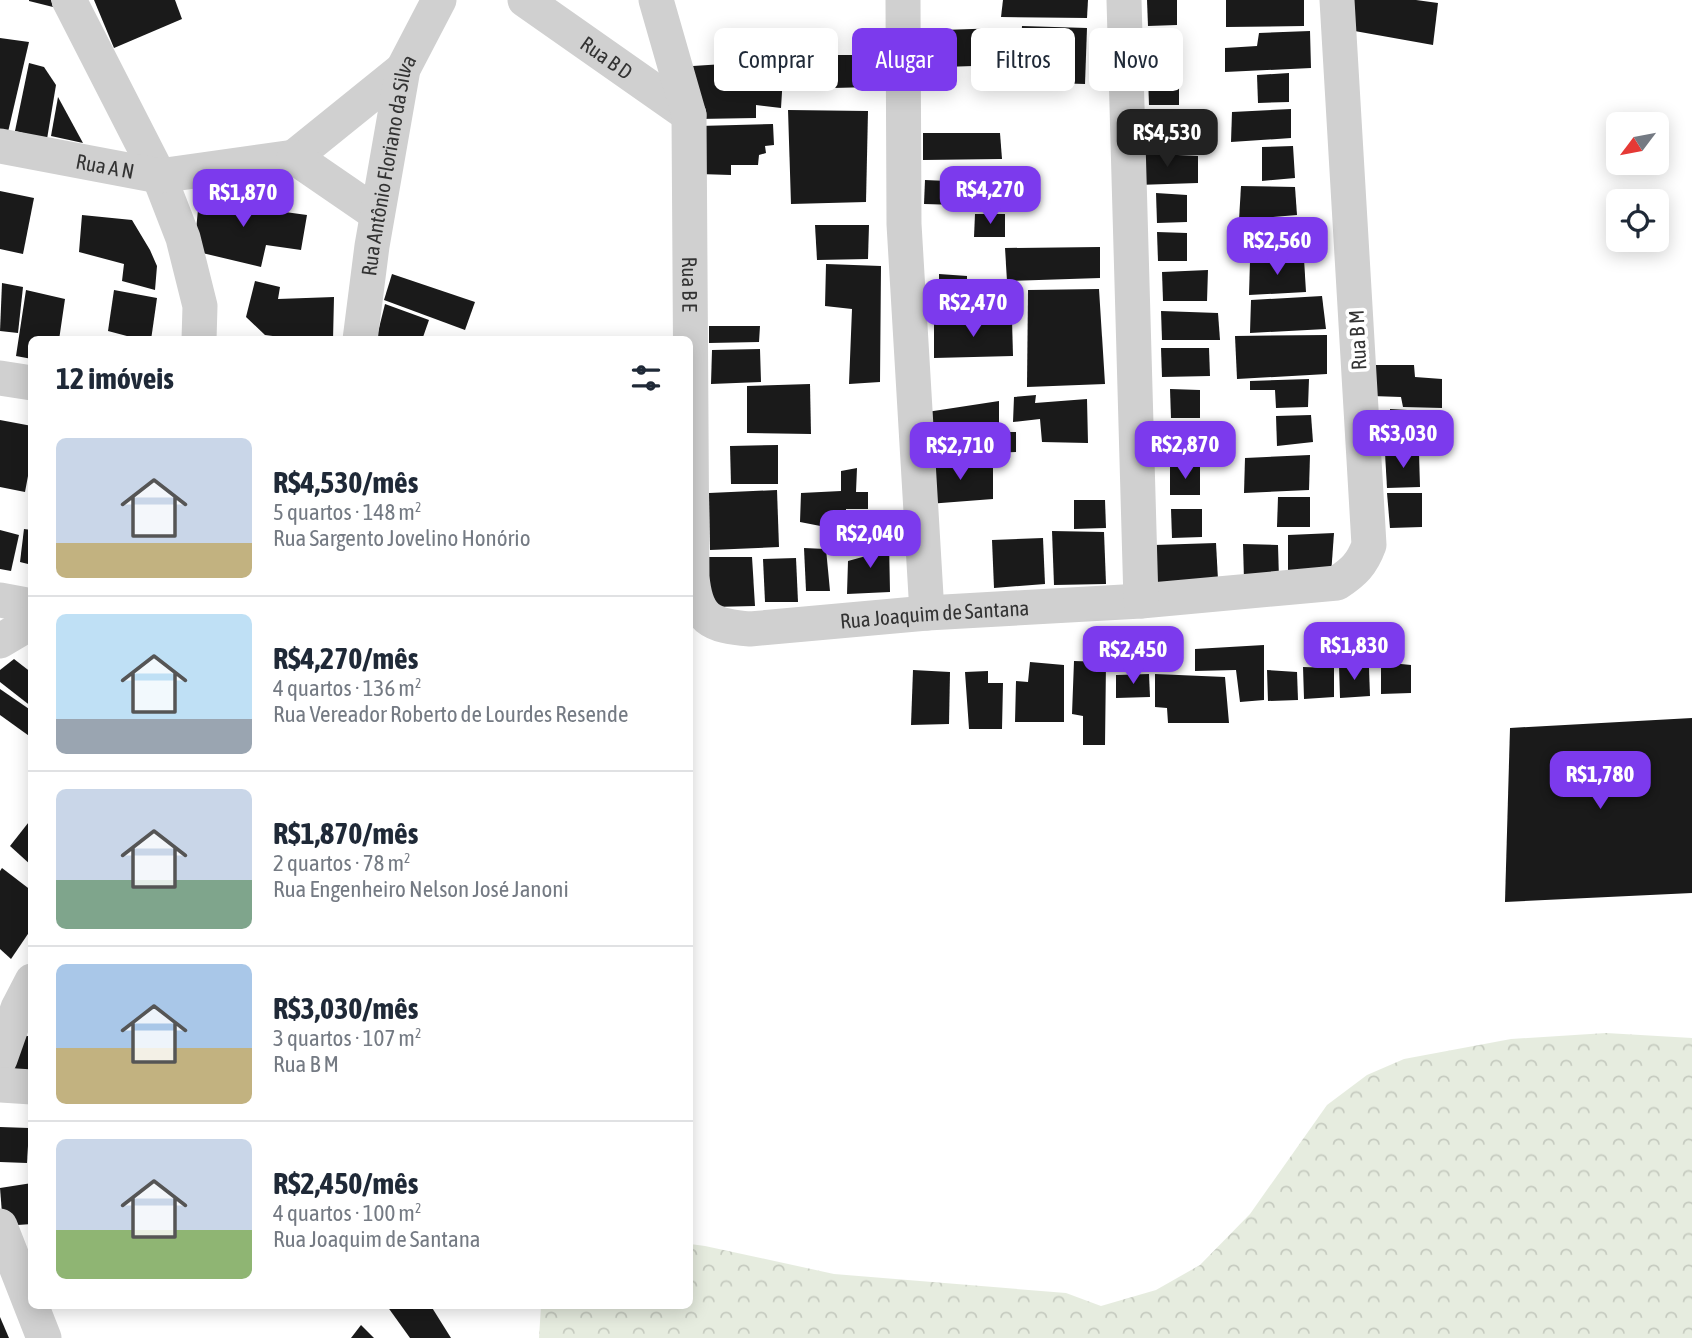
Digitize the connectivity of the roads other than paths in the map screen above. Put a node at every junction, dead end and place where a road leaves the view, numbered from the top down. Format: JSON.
{"nodes":[{"id":1,"x":69,"y":0,"type":"edge"},
{"id":2,"x":439,"y":0,"type":"edge"},
{"id":3,"x":525,"y":0,"type":"edge"},
{"id":4,"x":656,"y":0,"type":"edge"},
{"id":5,"x":902,"y":0,"type":"edge"},
{"id":6,"x":1124,"y":0,"type":"edge"},
{"id":7,"x":1337,"y":0,"type":"edge"},
{"id":8,"x":403,"y":69,"type":"junction"},
{"id":9,"x":689,"y":115,"type":"junction"},
{"id":10,"x":0,"y":146,"type":"edge"},
{"id":11,"x":294,"y":157,"type":"junction"},
{"id":12,"x":159,"y":176,"type":"junction"},
{"id":13,"x":377,"y":214,"type":"junction"},
{"id":14,"x":199,"y":336,"type":"edge"},
{"id":15,"x":361,"y":336,"type":"edge"},
{"id":16,"x":690,"y":336,"type":"edge"},
{"id":17,"x":0,"y":378,"type":"edge"},
{"id":18,"x":28,"y":382,"type":"edge"},
{"id":19,"x":1337,"y":583,"type":"joint"},
{"id":20,"x":693,"y":588,"type":"edge"},
{"id":21,"x":0,"y":600,"type":"edge"},
{"id":22,"x":1141,"y":601,"type":"junction"},
{"id":23,"x":28,"y":605,"type":"edge"},
{"id":24,"x":926,"y":613,"type":"junction"},
{"id":25,"x":703,"y":614,"type":"joint"},
{"id":26,"x":28,"y":624,"type":"edge"},
{"id":27,"x":0,"y":641,"type":"edge"},
{"id":28,"x":28,"y":989,"type":"edge"},
{"id":29,"x":0,"y":1059,"type":"edge"},
{"id":30,"x":0,"y":1085,"type":"edge"},
{"id":31,"x":28,"y":1087,"type":"edge"},
{"id":32,"x":0,"y":1226,"type":"edge"},
{"id":33,"x":28,"y":1297,"type":"edge"},
{"id":34,"x":33,"y":1309,"type":"edge"},
{"id":35,"x":44,"y":1338,"type":"edge"}],
"edges":[{"from":1,"to":12,"type":"street"},
{"from":2,"to":8,"type":"street","name":"Rua Antônio Floriano da Silva"},
{"from":3,"to":9,"type":"street","name":"Rua B D"},
{"from":4,"to":9,"type":"street","name":"Rua B E"},
{"from":5,"to":24,"type":"street"},
{"from":6,"to":22,"type":"street"},
{"from":7,"to":19,"type":"street","name":"Rua B M"},
{"from":8,"to":11,"type":"street"},
{"from":8,"to":13,"type":"street","name":"Rua Antônio Floriano da Silva"},
{"from":9,"to":16,"type":"street","name":"Rua B E"},
{"from":10,"to":12,"type":"street","name":"Rua A N"},
{"from":11,"to":12,"type":"street","name":"Rua A N"},
{"from":11,"to":13,"type":"street"},
{"from":12,"to":14,"type":"street"},
{"from":13,"to":15,"type":"street","name":"Rua Antônio Floriano da Silva"},
{"from":17,"to":18,"type":"street"},
{"from":19,"to":22,"type":"street","name":"Rua Joaquim de Santana"},
{"from":20,"to":25,"type":"street","name":"Rua B E"},
{"from":21,"to":23,"type":"street"},
{"from":22,"to":24,"type":"street","name":"Rua Joaquim de Santana"},
{"from":24,"to":25,"type":"street","name":"Rua Joaquim de Santana"},
{"from":26,"to":27,"type":"street"},
{"from":28,"to":29,"type":"street"},
{"from":30,"to":31,"type":"street"},
{"from":32,"to":33,"type":"street"},
{"from":34,"to":35,"type":"street"}]}
